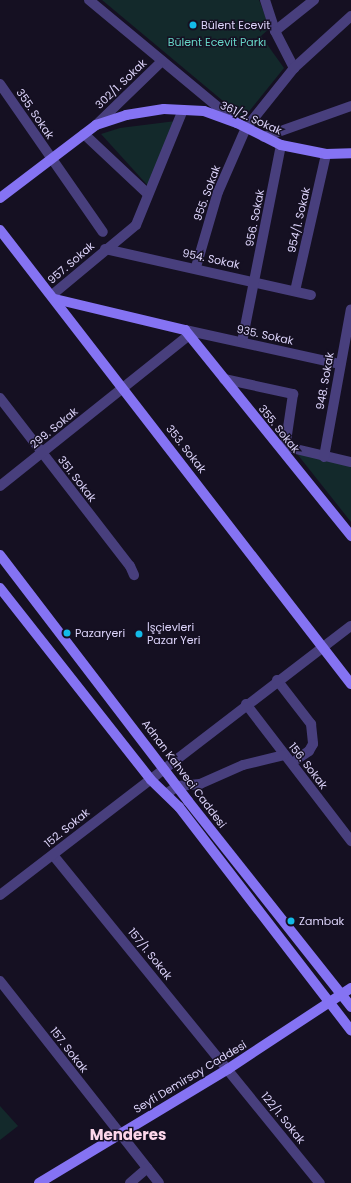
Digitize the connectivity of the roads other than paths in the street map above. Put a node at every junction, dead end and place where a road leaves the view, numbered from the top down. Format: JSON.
{"nodes":[{"id":1,"x":89,"y":0,"type":"edge"},
{"id":2,"x":265,"y":0,"type":"edge"},
{"id":3,"x":314,"y":0,"type":"edge"},
{"id":4,"x":351,"y":16,"type":"edge"},
{"id":5,"x":275,"y":31,"type":"junction"},
{"id":6,"x":162,"y":60,"type":"junction"},
{"id":7,"x":294,"y":68,"type":"junction"},
{"id":8,"x":0,"y":84,"type":"edge"},
{"id":9,"x":351,"y":106,"type":"edge"},
{"id":10,"x":182,"y":110,"type":"junction"},
{"id":11,"x":96,"y":125,"type":"junction"},
{"id":12,"x":242,"y":126,"type":"junction"},
{"id":13,"x":84,"y":134,"type":"junction"},
{"id":14,"x":264,"y":137,"type":"junction"},
{"id":15,"x":281,"y":145,"type":"junction"},
{"id":16,"x":351,"y":152,"type":"edge"},
{"id":17,"x":326,"y":154,"type":"junction"},
{"id":18,"x":51,"y":158,"type":"junction"},
{"id":19,"x":148,"y":194,"type":"junction"},
{"id":20,"x":0,"y":198,"type":"edge"},
{"id":21,"x":0,"y":230,"type":"edge"},
{"id":22,"x":102,"y":232,"type":"dead end"},
{"id":23,"x":105,"y":249,"type":"junction"},
{"id":24,"x":196,"y":267,"type":"junction"},
{"id":25,"x":255,"y":281,"type":"junction"},
{"id":26,"x":295,"y":291,"type":"junction"},
{"id":27,"x":311,"y":295,"type":"dead end"},
{"id":28,"x":54,"y":297,"type":"junction"},
{"id":29,"x":351,"y":309,"type":"edge"},
{"id":30,"x":187,"y":333,"type":"junction"},
{"id":31,"x":242,"y":342,"type":"junction"},
{"id":32,"x":340,"y":364,"type":"junction"},
{"id":33,"x":224,"y":379,"type":"junction"},
{"id":34,"x":123,"y":388,"type":"junction"},
{"id":35,"x":0,"y":398,"type":"edge"},
{"id":36,"x":273,"y":441,"type":"junction"},
{"id":37,"x":285,"y":448,"type":"junction"},
{"id":38,"x":42,"y":453,"type":"junction"},
{"id":39,"x":324,"y":457,"type":"junction"},
{"id":40,"x":351,"y":462,"type":"edge"},
{"id":41,"x":0,"y":486,"type":"edge"},
{"id":42,"x":351,"y":536,"type":"edge"},
{"id":43,"x":0,"y":555,"type":"edge"},
{"id":44,"x":134,"y":575,"type":"dead end"},
{"id":45,"x":0,"y":588,"type":"edge"},
{"id":46,"x":351,"y":626,"type":"edge"},
{"id":47,"x":322,"y":646,"type":"junction"},
{"id":48,"x":277,"y":680,"type":"junction"},
{"id":49,"x":351,"y":684,"type":"edge"},
{"id":50,"x":246,"y":704,"type":"junction"},
{"id":51,"x":284,"y":755,"type":"junction"},
{"id":52,"x":297,"y":759,"type":"dead end"},
{"id":53,"x":164,"y":769,"type":"junction"},
{"id":54,"x":151,"y":780,"type":"junction"},
{"id":55,"x":178,"y":786,"type":"junction"},
{"id":56,"x":166,"y":794,"type":"junction"},
{"id":57,"x":351,"y":841,"type":"edge"},
{"id":58,"x":53,"y":855,"type":"junction"},
{"id":59,"x":0,"y":896,"type":"edge"},
{"id":60,"x":0,"y":981,"type":"edge"},
{"id":61,"x":351,"y":988,"type":"edge"},
{"id":62,"x":342,"y":995,"type":"junction"},
{"id":63,"x":330,"y":1003,"type":"junction"},
{"id":64,"x":351,"y":1007,"type":"edge"},
{"id":65,"x":351,"y":1030,"type":"edge"},
{"id":66,"x":228,"y":1069,"type":"junction"},
{"id":67,"x":120,"y":1133,"type":"junction"},
{"id":68,"x":147,"y":1168,"type":"junction"},
{"id":69,"x":39,"y":1183,"type":"edge"},
{"id":70,"x":130,"y":1183,"type":"edge"},
{"id":71,"x":159,"y":1183,"type":"edge"},
{"id":72,"x":320,"y":1183,"type":"edge"}],
"edges":[{"from":1,"to":6,"type":"street"},
{"from":2,"to":5,"type":"street"},
{"from":3,"to":5,"type":"street"},
{"from":4,"to":7,"type":"street","name":"955. Sokak"},
{"from":5,"to":7,"type":"street"},
{"from":6,"to":11,"type":"street","name":"302/1. Sokak"},
{"from":6,"to":12,"type":"street"},
{"from":7,"to":12,"type":"street","name":"955. Sokak"},
{"from":8,"to":18,"type":"street","name":"355. Sokak"},
{"from":9,"to":14,"type":"street"},
{"from":10,"to":11,"type":"main road","name":"361/2. Sokak"},
{"from":10,"to":12,"type":"main road","name":"361/2. Sokak"},
{"from":10,"to":19,"type":"street","name":"957. Sokak"},
{"from":11,"to":13,"type":"main road","name":"361/2. Sokak"},
{"from":12,"to":14,"type":"main road","name":"361/2. Sokak"},
{"from":12,"to":24,"type":"street","name":"955. Sokak"},
{"from":13,"to":18,"type":"main road","name":"361/2. Sokak"},
{"from":13,"to":19,"type":"street"},
{"from":14,"to":15,"type":"main road","name":"361/2. Sokak"},
{"from":15,"to":17,"type":"main road","name":"361/2. Sokak"},
{"from":15,"to":25,"type":"street","name":"956. Sokak"},
{"from":16,"to":17,"type":"main road","name":"361/2. Sokak"},
{"from":17,"to":26,"type":"street","name":"954/1. Sokak"},
{"from":18,"to":20,"type":"main road","name":"361/2. Sokak"},
{"from":18,"to":22,"type":"street","name":"355. Sokak"},
{"from":19,"to":23,"type":"street","name":"957. Sokak"},
{"from":21,"to":28,"type":"main road","name":"353. Sokak"},
{"from":23,"to":24,"type":"street","name":"954. Sokak"},
{"from":23,"to":28,"type":"street","name":"957. Sokak"},
{"from":24,"to":25,"type":"street","name":"954. Sokak"},
{"from":25,"to":26,"type":"street","name":"954. Sokak"},
{"from":25,"to":31,"type":"street","name":"956. Sokak"},
{"from":26,"to":27,"type":"street","name":"954. Sokak"},
{"from":28,"to":30,"type":"main road","name":"935. Sokak"},
{"from":28,"to":34,"type":"main road","name":"353. Sokak"},
{"from":29,"to":32,"type":"street","name":"948. Sokak"},
{"from":30,"to":31,"type":"street","name":"935. Sokak"},
{"from":30,"to":33,"type":"main road","name":"355. Sokak"},
{"from":30,"to":34,"type":"street","name":"299. Sokak"},
{"from":31,"to":32,"type":"street","name":"935. Sokak"},
{"from":32,"to":39,"type":"street","name":"948. Sokak"},
{"from":33,"to":36,"type":"main road","name":"355. Sokak"},
{"from":33,"to":37,"type":"street"},
{"from":34,"to":38,"type":"street","name":"299. Sokak"},
{"from":34,"to":47,"type":"main road","name":"353. Sokak"},
{"from":35,"to":38,"type":"street","name":"351. Sokak"},
{"from":36,"to":37,"type":"street"},
{"from":36,"to":42,"type":"main road","name":"355. Sokak"},
{"from":37,"to":39,"type":"street"},
{"from":38,"to":41,"type":"street","name":"299. Sokak"},
{"from":38,"to":44,"type":"street","name":"351. Sokak"},
{"from":39,"to":40,"type":"street"},
{"from":43,"to":53,"type":"main road","name":"Adnan Kahveci Caddesi"},
{"from":45,"to":54,"type":"main road"},
{"from":46,"to":47,"type":"street"},
{"from":47,"to":48,"type":"street","name":"152. Sokak"},
{"from":47,"to":49,"type":"main road","name":"353. Sokak"},
{"from":48,"to":50,"type":"street","name":"152. Sokak"},
{"from":48,"to":52,"type":"street"},
{"from":50,"to":51,"type":"street","name":"156. Sokak"},
{"from":50,"to":53,"type":"street","name":"152. Sokak"},
{"from":51,"to":55,"type":"street"},
{"from":51,"to":57,"type":"street","name":"156. Sokak"},
{"from":53,"to":54,"type":"street","name":"152. Sokak"},
{"from":53,"to":55,"type":"main road","name":"Adnan Kahveci Caddesi"},
{"from":54,"to":56,"type":"main road"},
{"from":54,"to":58,"type":"street","name":"152. Sokak"},
{"from":55,"to":56,"type":"street"},
{"from":55,"to":62,"type":"main road","name":"Adnan Kahveci Caddesi"},
{"from":56,"to":63,"type":"main road"},
{"from":58,"to":59,"type":"street","name":"152. Sokak"},
{"from":58,"to":66,"type":"street","name":"157/1. Sokak"},
{"from":60,"to":67,"type":"street","name":"157. Sokak"},
{"from":61,"to":62,"type":"main road","name":"Seyfi Demirsoy Caddesi"},
{"from":62,"to":63,"type":"main road","name":"Seyfi Demirsoy Caddesi"},
{"from":62,"to":64,"type":"main road","name":"Adnan Kahveci Caddesi"},
{"from":63,"to":65,"type":"main road"},
{"from":63,"to":66,"type":"main road","name":"Seyfi Demirsoy Caddesi"},
{"from":66,"to":67,"type":"main road","name":"Seyfi Demirsoy Caddesi"},
{"from":66,"to":72,"type":"street","name":"122/1. Sokak"},
{"from":67,"to":68,"type":"street","name":"157. Sokak"},
{"from":67,"to":69,"type":"main road","name":"Seyfi Demirsoy Caddesi"},
{"from":68,"to":70,"type":"street"},
{"from":68,"to":71,"type":"street","name":"157. Sokak"}]}
